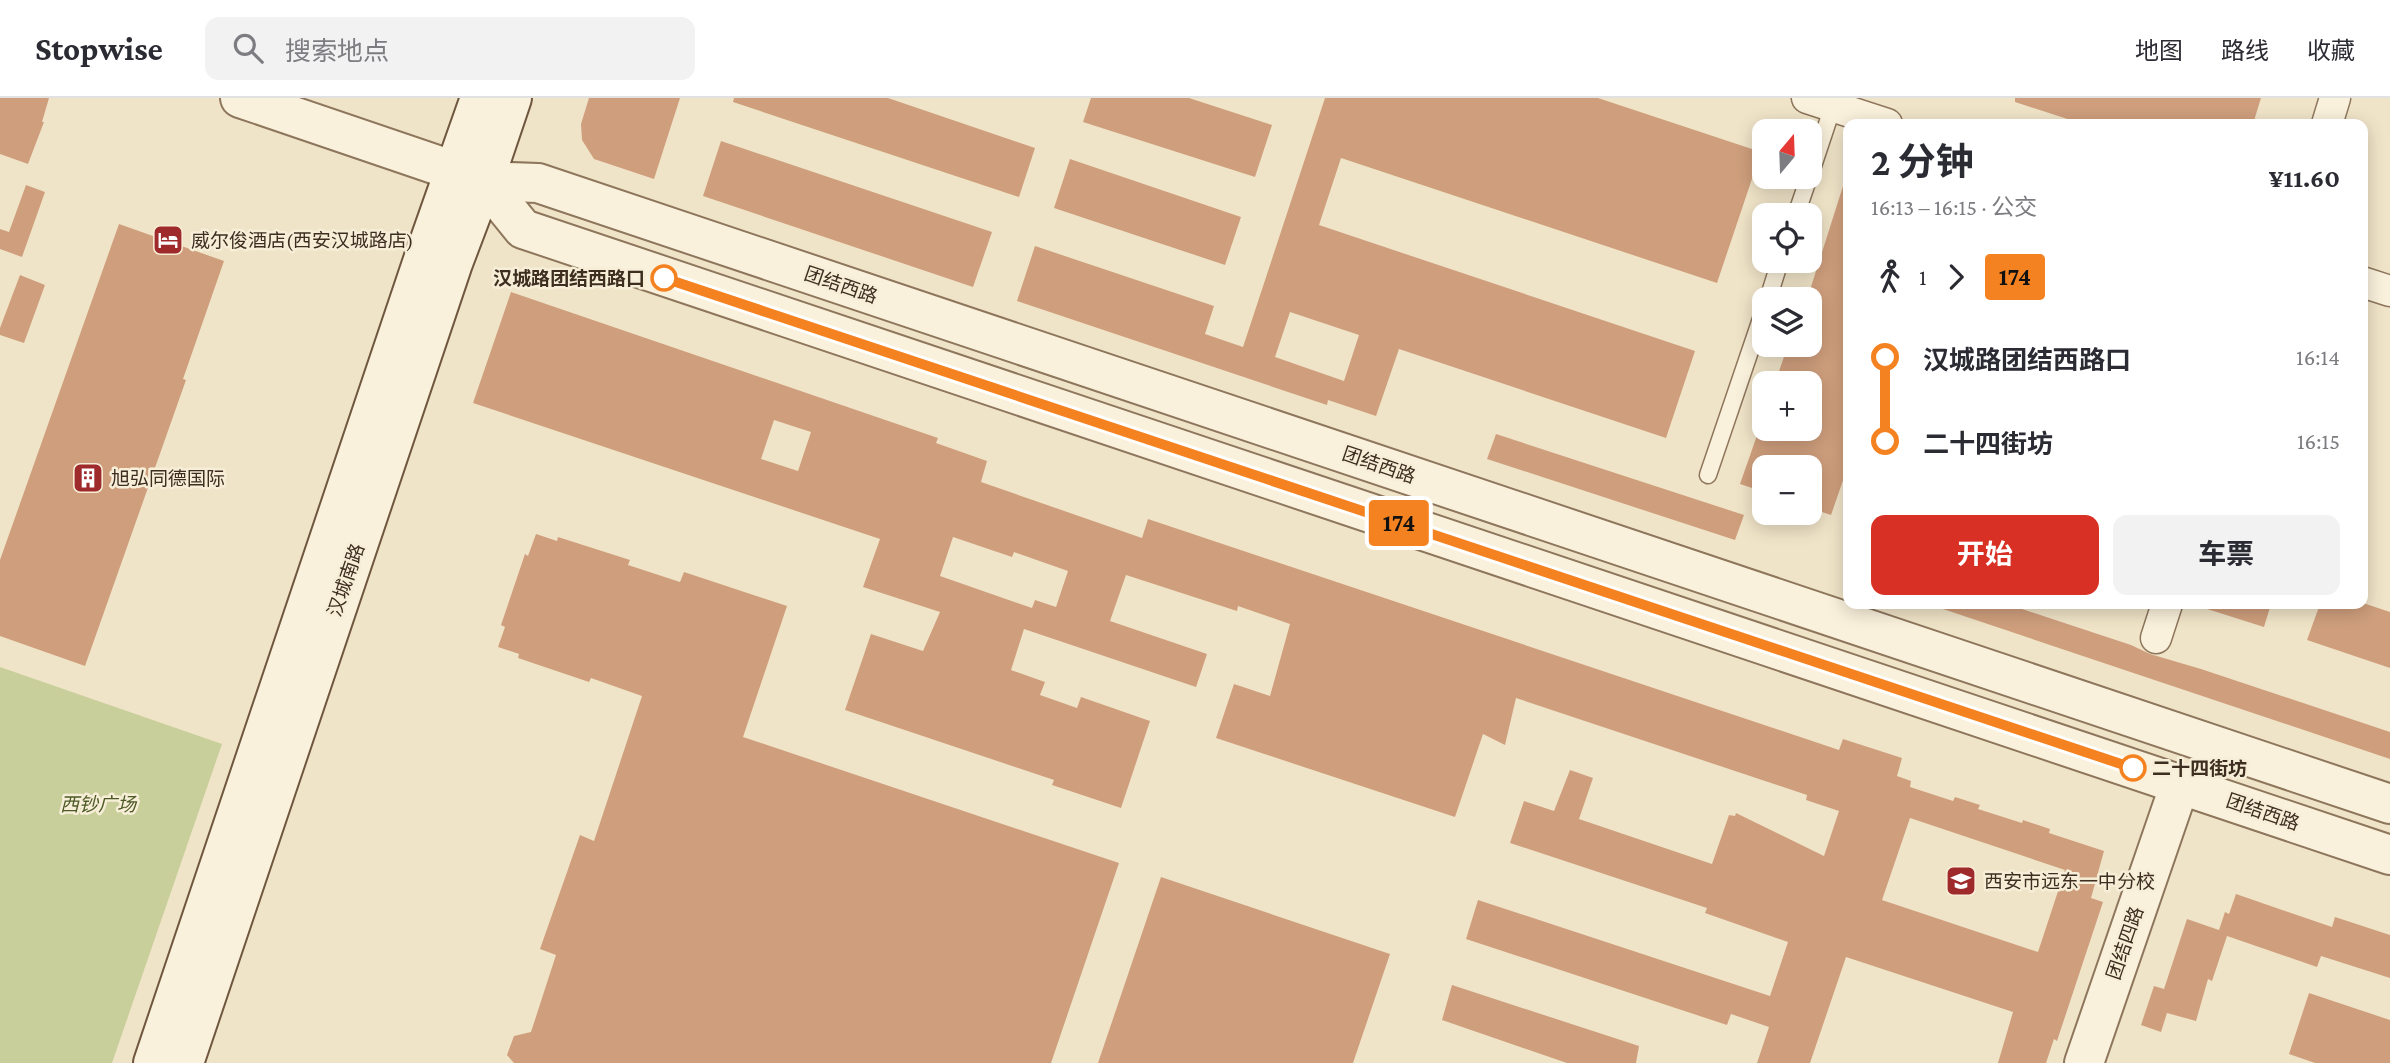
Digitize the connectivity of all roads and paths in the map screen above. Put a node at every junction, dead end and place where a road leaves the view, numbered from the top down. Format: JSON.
{"nodes":[{"id":1,"x":240,"y":98,"type":"edge"},
{"id":2,"x":480,"y":98,"type":"edge"},
{"id":3,"x":512,"y":98,"type":"edge"},
{"id":4,"x":2336,"y":98,"type":"edge"},
{"id":5,"x":1825,"y":101,"type":"edge"},
{"id":6,"x":1821,"y":119,"type":"edge"},
{"id":7,"x":1874,"y":119,"type":"edge"},
{"id":8,"x":2329,"y":119,"type":"edge"},
{"id":9,"x":470,"y":175,"type":"junction"},
{"id":10,"x":2368,"y":284,"type":"edge"},
{"id":11,"x":2390,"y":291,"type":"edge"},
{"id":12,"x":1752,"y":345,"type":"edge"},
{"id":13,"x":1708,"y":475,"type":"dead end"},
{"id":14,"x":2165,"y":609,"type":"edge"},
{"id":15,"x":2156,"y":638,"type":"dead end"},
{"id":16,"x":2180,"y":783,"type":"junction"},
{"id":17,"x":2390,"y":804,"type":"edge"},
{"id":18,"x":2390,"y":855,"type":"edge"},
{"id":19,"x":153,"y":1063,"type":"edge"},
{"id":20,"x":184,"y":1063,"type":"edge"},
{"id":21,"x":2084,"y":1063,"type":"edge"}],
"edges":[{"from":1,"to":9,"type":"street","name":"团结西路"},
{"from":2,"to":9,"type":"street","name":"汉城南路"},
{"from":3,"to":9,"type":"street","name":"汉城南路"},
{"from":4,"to":8,"type":"street"},
{"from":5,"to":6,"type":"lane"},
{"from":5,"to":7,"type":"street"},
{"from":9,"to":16,"type":"street","name":"团结西路"},
{"from":9,"to":17,"type":"street","name":"团结西路"},
{"from":9,"to":19,"type":"street","name":"汉城南路"},
{"from":9,"to":20,"type":"street","name":"汉城南路"},
{"from":10,"to":11,"type":"street"},
{"from":12,"to":13,"type":"lane"},
{"from":14,"to":15,"type":"street"},
{"from":16,"to":18,"type":"street","name":"团结西路"},
{"from":16,"to":21,"type":"street","name":"团结四路"}]}
